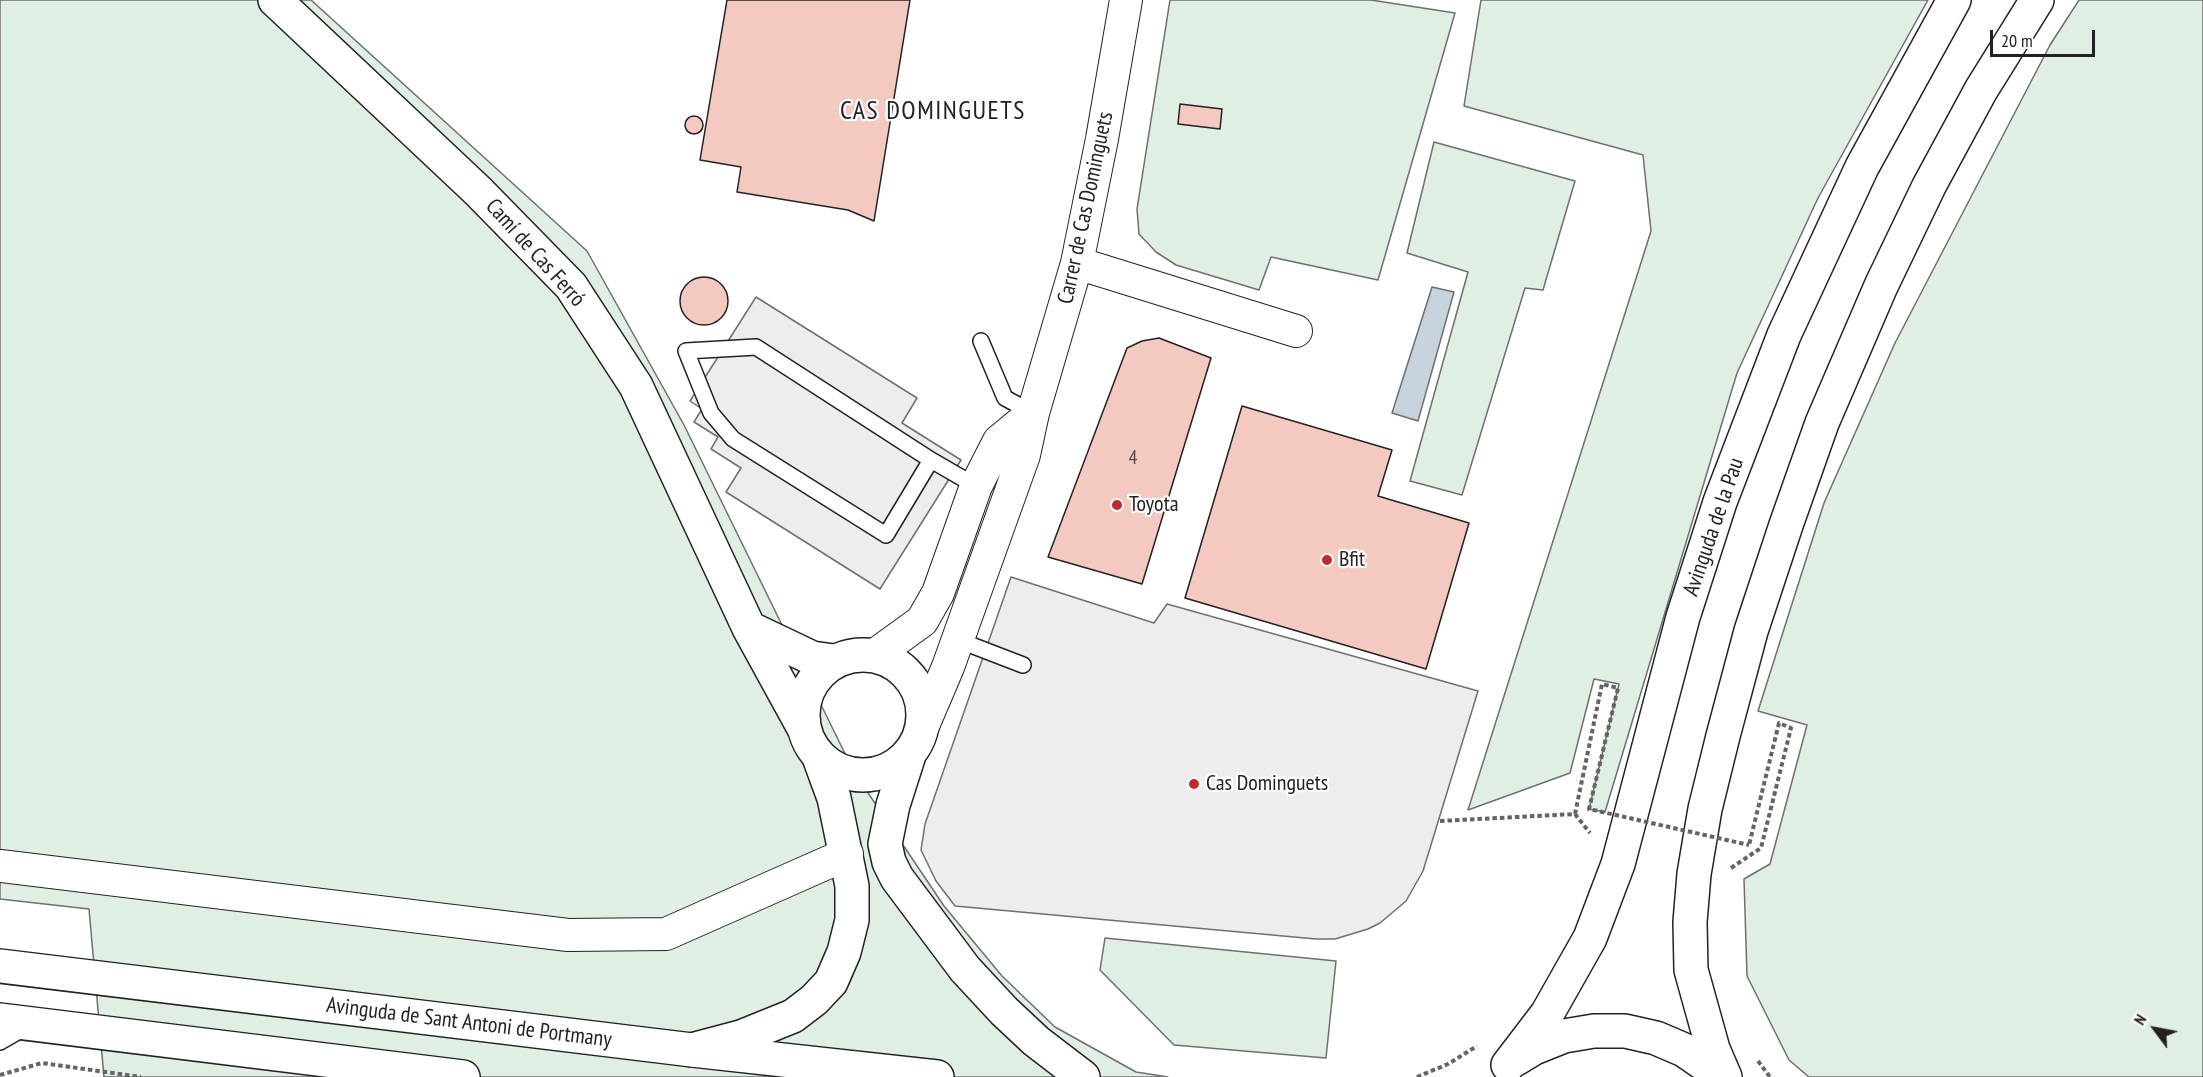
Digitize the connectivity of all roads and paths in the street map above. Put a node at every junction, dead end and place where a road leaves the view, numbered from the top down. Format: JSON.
{"nodes":[{"id":1,"x":275,"y":0,"type":"edge"},
{"id":2,"x":1126,"y":0,"type":"edge"},
{"id":3,"x":1954,"y":0,"type":"edge"},
{"id":4,"x":2037,"y":0,"type":"edge"},
{"id":5,"x":1077,"y":263,"type":"junction"},
{"id":6,"x":1296,"y":331,"type":"dead end"},
{"id":7,"x":981,"y":341,"type":"dead end"},
{"id":8,"x":1034,"y":413,"type":"junction"},
{"id":9,"x":931,"y":460,"type":"junction"},
{"id":10,"x":976,"y":486,"type":"junction"},
{"id":11,"x":749,"y":628,"type":"junction"},
{"id":12,"x":958,"y":640,"type":"junction"},
{"id":13,"x":875,"y":655,"type":"junction"},
{"id":14,"x":834,"y":661,"type":"junction"},
{"id":15,"x":1023,"y":665,"type":"dead end"},
{"id":16,"x":915,"y":741,"type":"junction"},
{"id":17,"x":812,"y":743,"type":"junction"},
{"id":18,"x":1575,"y":814,"type":"junction"},
{"id":19,"x":1440,"y":821,"type":"dead end"},
{"id":20,"x":1593,"y":837,"type":"dead end"},
{"id":21,"x":847,"y":854,"type":"junction"},
{"id":22,"x":0,"y":866,"type":"edge"},
{"id":23,"x":1730,"y":868,"type":"dead end"},
{"id":24,"x":0,"y":966,"type":"edge"},
{"id":25,"x":16,"y":1022,"type":"edge"},
{"id":26,"x":0,"y":1042,"type":"edge"},
{"id":27,"x":1481,"y":1044,"type":"dead end"},
{"id":28,"x":692,"y":1050,"type":"junction"},
{"id":29,"x":1757,"y":1060,"type":"dead end"},
{"id":30,"x":1497,"y":1073,"type":"edge"},
{"id":31,"x":0,"y":1075,"type":"edge"},
{"id":32,"x":141,"y":1077,"type":"edge"},
{"id":33,"x":463,"y":1077,"type":"edge"},
{"id":34,"x":937,"y":1077,"type":"edge"},
{"id":35,"x":1083,"y":1077,"type":"edge"},
{"id":36,"x":1417,"y":1077,"type":"edge"},
{"id":37,"x":1718,"y":1077,"type":"edge"},
{"id":38,"x":1725,"y":1077,"type":"edge"},
{"id":39,"x":1770,"y":1077,"type":"edge"}],
"edges":[{"from":1,"to":11,"type":"main road","name":"Camí de Cas Ferró"},
{"from":2,"to":5,"type":"street","name":"Carrer de Cas Dominguets"},
{"from":3,"to":30,"type":"main road","name":"Avinguda de la Pau"},
{"from":4,"to":38,"type":"main road"},
{"from":5,"to":6,"type":"street"},
{"from":5,"to":8,"type":"street","name":"Carrer de Cas Dominguets"},
{"from":7,"to":8,"type":"lane"},
{"from":8,"to":10,"type":"street"},
{"from":8,"to":12,"type":"street","name":"Carrer de Cas Dominguets"},
{"from":9,"to":9,"type":"lane"},
{"from":9,"to":10,"type":"lane"},
{"from":10,"to":13,"type":"street"},
{"from":11,"to":14,"type":"main road"},
{"from":11,"to":17,"type":"main road","name":"Camí de Cas Ferró"},
{"from":12,"to":15,"type":"lane"},
{"from":12,"to":16,"type":"street","name":"Carrer de Cas Dominguets"},
{"from":13,"to":14,"type":"main road"},
{"from":13,"to":16,"type":"main road"},
{"from":14,"to":17,"type":"main road"},
{"from":16,"to":17,"type":"main road"},
{"from":16,"to":35,"type":"main road"},
{"from":17,"to":21,"type":"main road"},
{"from":18,"to":19,"type":"path"},
{"from":18,"to":20,"type":"path"},
{"from":18,"to":23,"type":"path","bridge":true},
{"from":21,"to":22,"type":"street"},
{"from":21,"to":28,"type":"main road"},
{"from":24,"to":28,"type":"main road","name":"Avinguda de Sant Antoni de Portmany"},
{"from":25,"to":26,"type":"lane"},
{"from":25,"to":33,"type":"main road"},
{"from":27,"to":36,"type":"path"},
{"from":28,"to":34,"type":"main road","name":"Avinguda de Sant Antoni de Portmany"},
{"from":29,"to":39,"type":"path"},
{"from":30,"to":37,"type":"main road"},
{"from":31,"to":32,"type":"path"}]}
